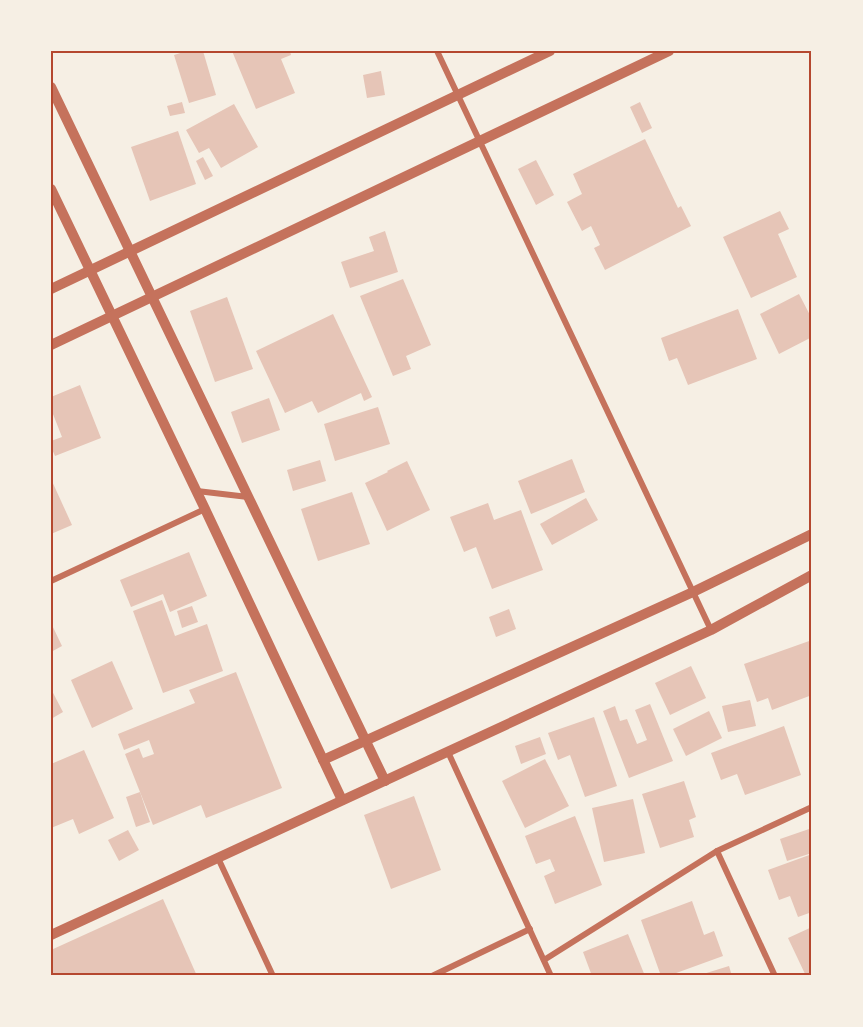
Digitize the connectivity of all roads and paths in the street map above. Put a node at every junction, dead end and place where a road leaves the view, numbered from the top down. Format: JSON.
{"nodes":[{"id":1,"x":437,"y":51,"type":"edge"},
{"id":2,"x":550,"y":51,"type":"edge"},
{"id":3,"x":669,"y":51,"type":"edge"},
{"id":4,"x":51,"y":87,"type":"edge"},
{"id":5,"x":458,"y":95,"type":"junction"},
{"id":6,"x":480,"y":141,"type":"junction"},
{"id":7,"x":51,"y":189,"type":"edge"},
{"id":8,"x":130,"y":251,"type":"junction"},
{"id":9,"x":91,"y":270,"type":"junction"},
{"id":10,"x":51,"y":289,"type":"edge"},
{"id":11,"x":152,"y":297,"type":"junction"},
{"id":12,"x":112,"y":316,"type":"junction"},
{"id":13,"x":51,"y":345,"type":"edge"},
{"id":14,"x":197,"y":491,"type":"junction"},
{"id":15,"x":248,"y":497,"type":"junction"},
{"id":16,"x":205,"y":509,"type":"junction"},
{"id":17,"x":812,"y":534,"type":"edge"},
{"id":18,"x":812,"y":575,"type":"edge"},
{"id":19,"x":51,"y":581,"type":"edge"},
{"id":20,"x":693,"y":592,"type":"junction"},
{"id":21,"x":711,"y":630,"type":"junction"},
{"id":22,"x":366,"y":740,"type":"junction"},
{"id":23,"x":448,"y":752,"type":"junction"},
{"id":24,"x":323,"y":760,"type":"junction"},
{"id":25,"x":385,"y":781,"type":"junction"},
{"id":26,"x":342,"y":800,"type":"junction"},
{"id":27,"x":812,"y":807,"type":"edge"},
{"id":28,"x":717,"y":851,"type":"junction"},
{"id":29,"x":218,"y":858,"type":"junction"},
{"id":30,"x":530,"y":929,"type":"junction"},
{"id":31,"x":51,"y":935,"type":"edge"},
{"id":32,"x":544,"y":960,"type":"junction"},
{"id":33,"x":273,"y":976,"type":"edge"},
{"id":34,"x":432,"y":976,"type":"edge"},
{"id":35,"x":551,"y":976,"type":"edge"},
{"id":36,"x":774,"y":976,"type":"edge"}],
"edges":[{"from":1,"to":5,"type":"street"},
{"from":2,"to":5,"type":"street"},
{"from":3,"to":6,"type":"street"},
{"from":4,"to":8,"type":"street"},
{"from":5,"to":6,"type":"street"},
{"from":5,"to":8,"type":"street"},
{"from":6,"to":11,"type":"street"},
{"from":6,"to":20,"type":"street"},
{"from":7,"to":9,"type":"street"},
{"from":8,"to":9,"type":"street"},
{"from":8,"to":11,"type":"street"},
{"from":9,"to":10,"type":"street"},
{"from":9,"to":12,"type":"street"},
{"from":11,"to":12,"type":"street"},
{"from":11,"to":15,"type":"street"},
{"from":12,"to":13,"type":"street"},
{"from":12,"to":14,"type":"street"},
{"from":14,"to":15,"type":"street"},
{"from":14,"to":16,"type":"street"},
{"from":15,"to":22,"type":"street"},
{"from":16,"to":19,"type":"street"},
{"from":16,"to":24,"type":"street"},
{"from":17,"to":20,"type":"street"},
{"from":18,"to":21,"type":"street"},
{"from":20,"to":21,"type":"street"},
{"from":20,"to":22,"type":"street"},
{"from":21,"to":23,"type":"street"},
{"from":22,"to":24,"type":"street"},
{"from":22,"to":25,"type":"street"},
{"from":23,"to":25,"type":"street"},
{"from":23,"to":30,"type":"street"},
{"from":24,"to":26,"type":"street"},
{"from":25,"to":26,"type":"street"},
{"from":26,"to":29,"type":"street"},
{"from":27,"to":28,"type":"street"},
{"from":28,"to":32,"type":"street"},
{"from":28,"to":36,"type":"street"},
{"from":29,"to":31,"type":"street"},
{"from":29,"to":33,"type":"street"},
{"from":30,"to":32,"type":"street"},
{"from":30,"to":34,"type":"street"},
{"from":32,"to":35,"type":"street"}]}
